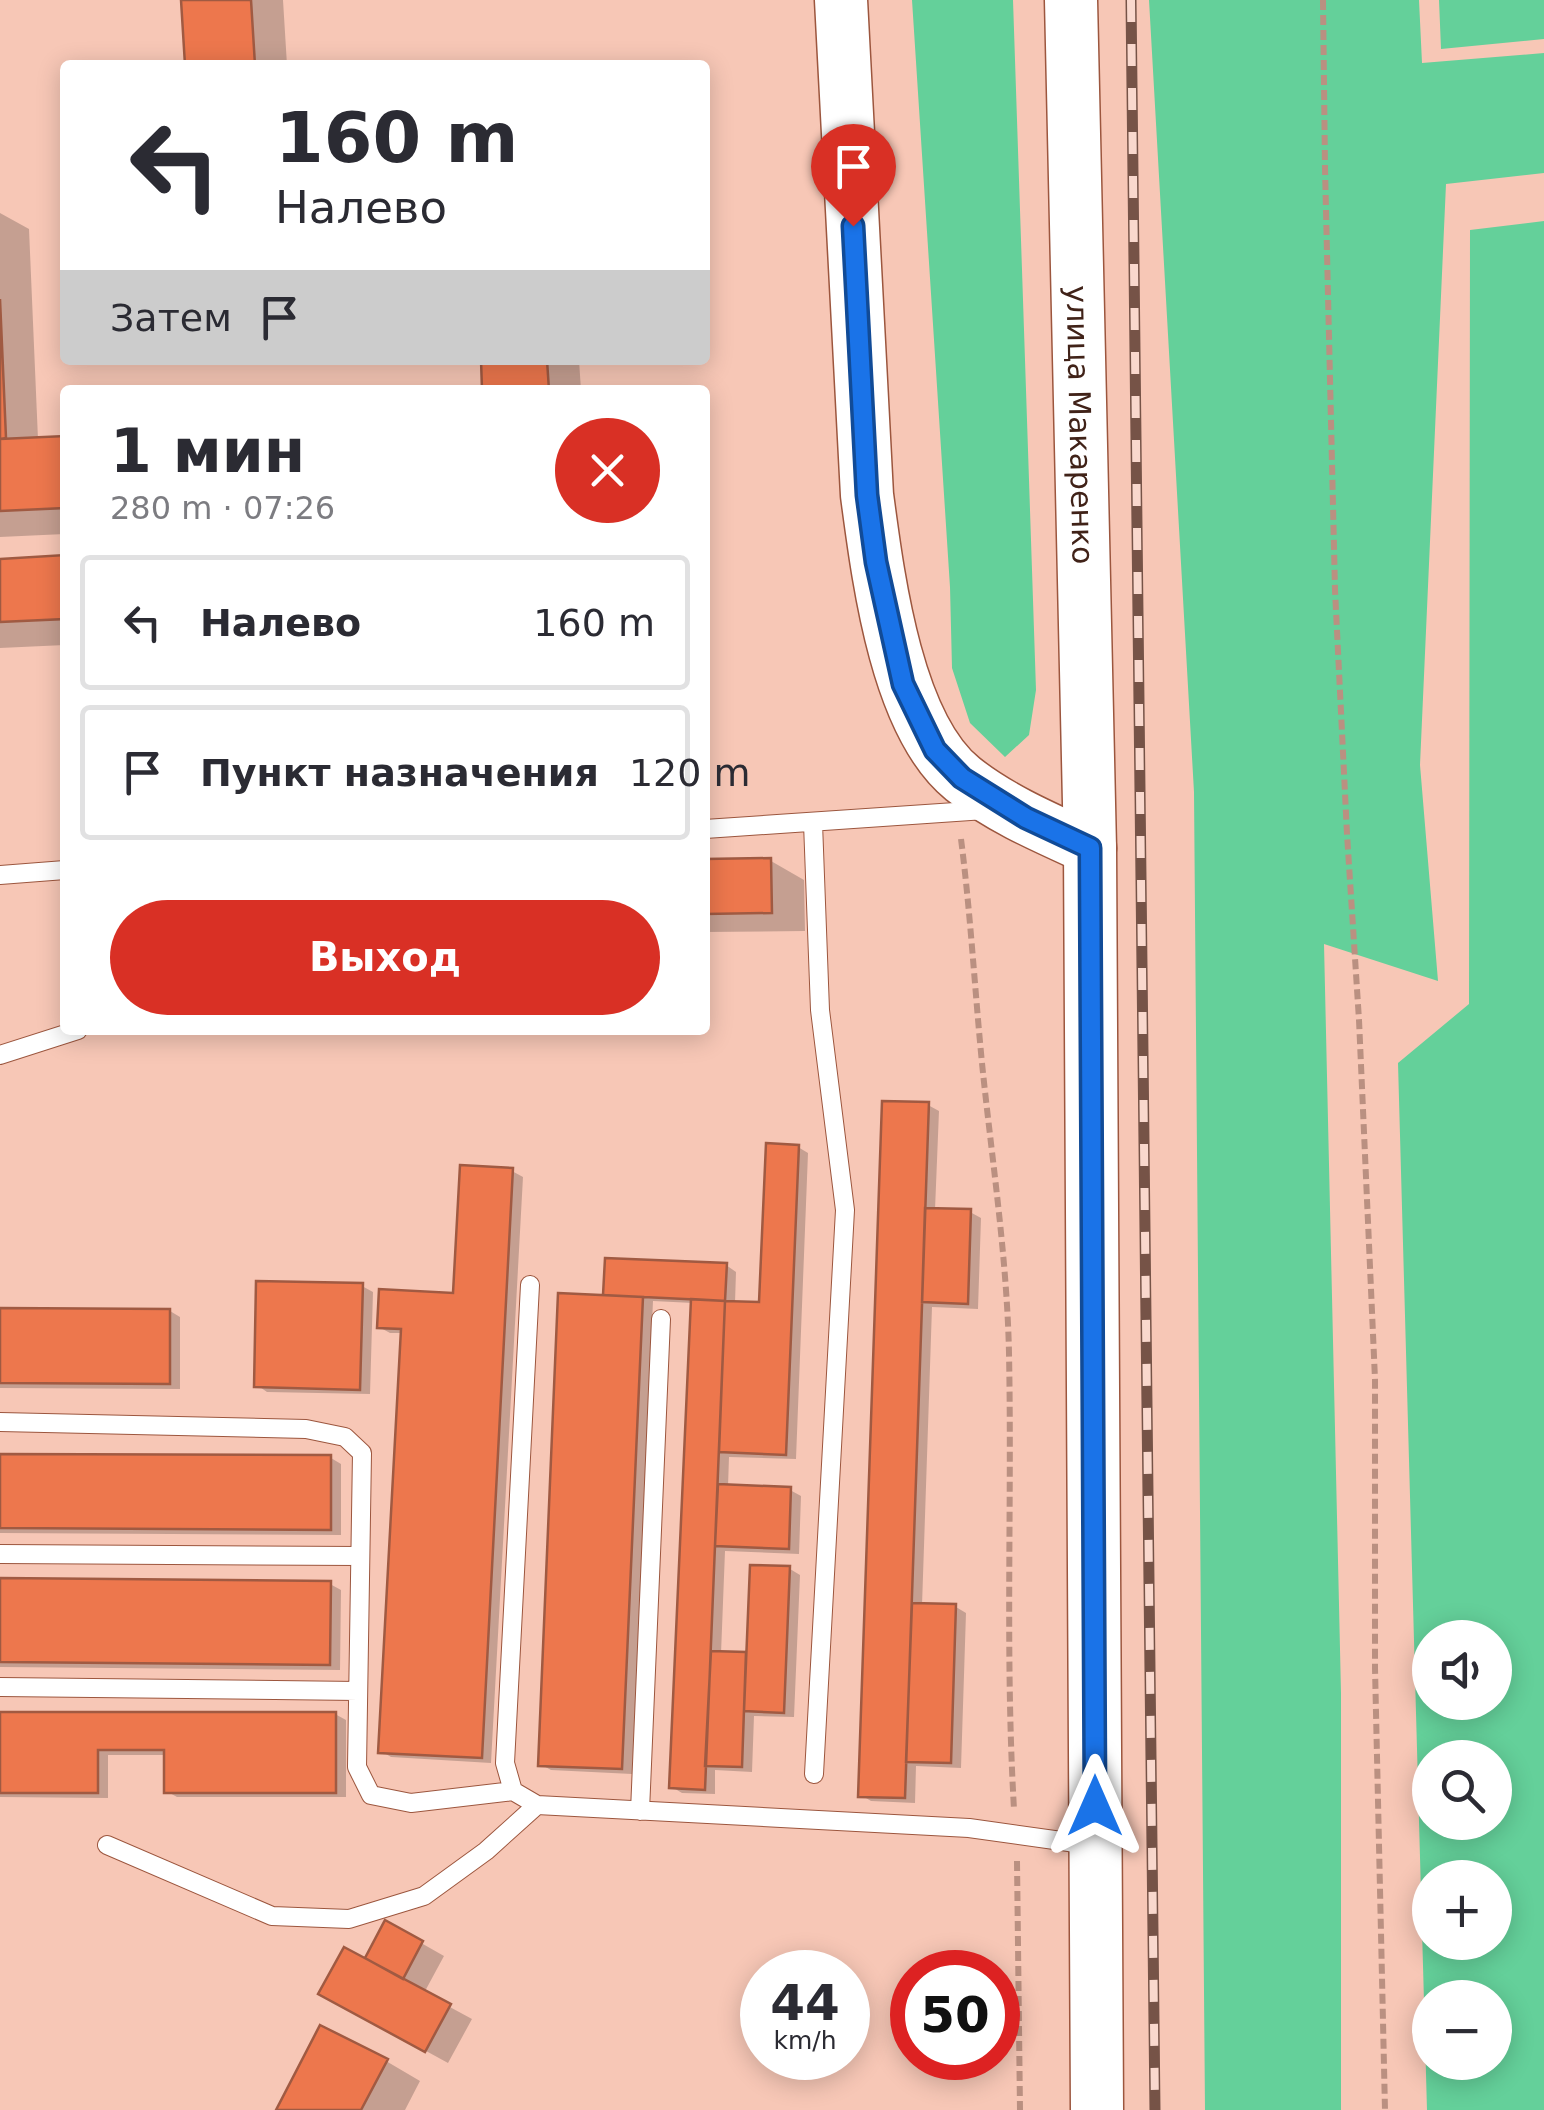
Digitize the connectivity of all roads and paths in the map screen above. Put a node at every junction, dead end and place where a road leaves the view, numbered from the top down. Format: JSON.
{"nodes":[{"id":1,"x":841,"y":0,"type":"edge"},
{"id":2,"x":1072,"y":0,"type":"edge"},
{"id":3,"x":1323,"y":0,"type":"edge"},
{"id":4,"x":982,"y":810,"type":"junction"},
{"id":5,"x":814,"y":823,"type":"junction"},
{"id":6,"x":710,"y":829,"type":"edge"},
{"id":7,"x":1090,"y":848,"type":"junction"},
{"id":8,"x":60,"y":870,"type":"edge"},
{"id":9,"x":0,"y":875,"type":"edge"},
{"id":10,"x":62,"y":1035,"type":"edge"},
{"id":11,"x":0,"y":1055,"type":"edge"},
{"id":12,"x":530,"y":1285,"type":"dead end"},
{"id":13,"x":661,"y":1319,"type":"dead end"},
{"id":14,"x":0,"y":1422,"type":"edge"},
{"id":15,"x":0,"y":1554,"type":"edge"},
{"id":16,"x":360,"y":1556,"type":"junction"},
{"id":17,"x":0,"y":1687,"type":"edge"},
{"id":18,"x":358,"y":1691,"type":"junction"},
{"id":19,"x":814,"y":1774,"type":"dead end"},
{"id":20,"x":512,"y":1791,"type":"junction"},
{"id":21,"x":537,"y":1806,"type":"junction"},
{"id":22,"x":640,"y":1811,"type":"junction"},
{"id":23,"x":1015,"y":1835,"type":"junction"},
{"id":24,"x":107,"y":1845,"type":"dead end"},
{"id":25,"x":1096,"y":1846,"type":"junction"},
{"id":26,"x":1020,"y":2110,"type":"edge"},
{"id":27,"x":1097,"y":2110,"type":"edge"},
{"id":28,"x":1385,"y":2110,"type":"edge"}],
"edges":[{"from":1,"to":4,"type":"main road"},
{"from":2,"to":7,"type":"main road","name":"улица Макаренко"},
{"from":3,"to":28,"type":"path"},
{"from":4,"to":5,"type":"lane"},
{"from":4,"to":7,"type":"main road"},
{"from":4,"to":23,"type":"path"},
{"from":5,"to":6,"type":"lane"},
{"from":5,"to":19,"type":"lane"},
{"from":7,"to":25,"type":"main road","name":"улица Макаренко"},
{"from":8,"to":9,"type":"lane"},
{"from":10,"to":11,"type":"lane"},
{"from":12,"to":20,"type":"lane"},
{"from":13,"to":22,"type":"lane"},
{"from":14,"to":16,"type":"lane"},
{"from":15,"to":16,"type":"lane"},
{"from":16,"to":18,"type":"lane"},
{"from":17,"to":18,"type":"lane"},
{"from":18,"to":20,"type":"lane"},
{"from":20,"to":21,"type":"lane"},
{"from":21,"to":22,"type":"lane"},
{"from":21,"to":24,"type":"lane"},
{"from":22,"to":23,"type":"lane"},
{"from":23,"to":25,"type":"lane"},
{"from":23,"to":26,"type":"path"},
{"from":25,"to":27,"type":"main road","name":"улица Макаренко"}]}
